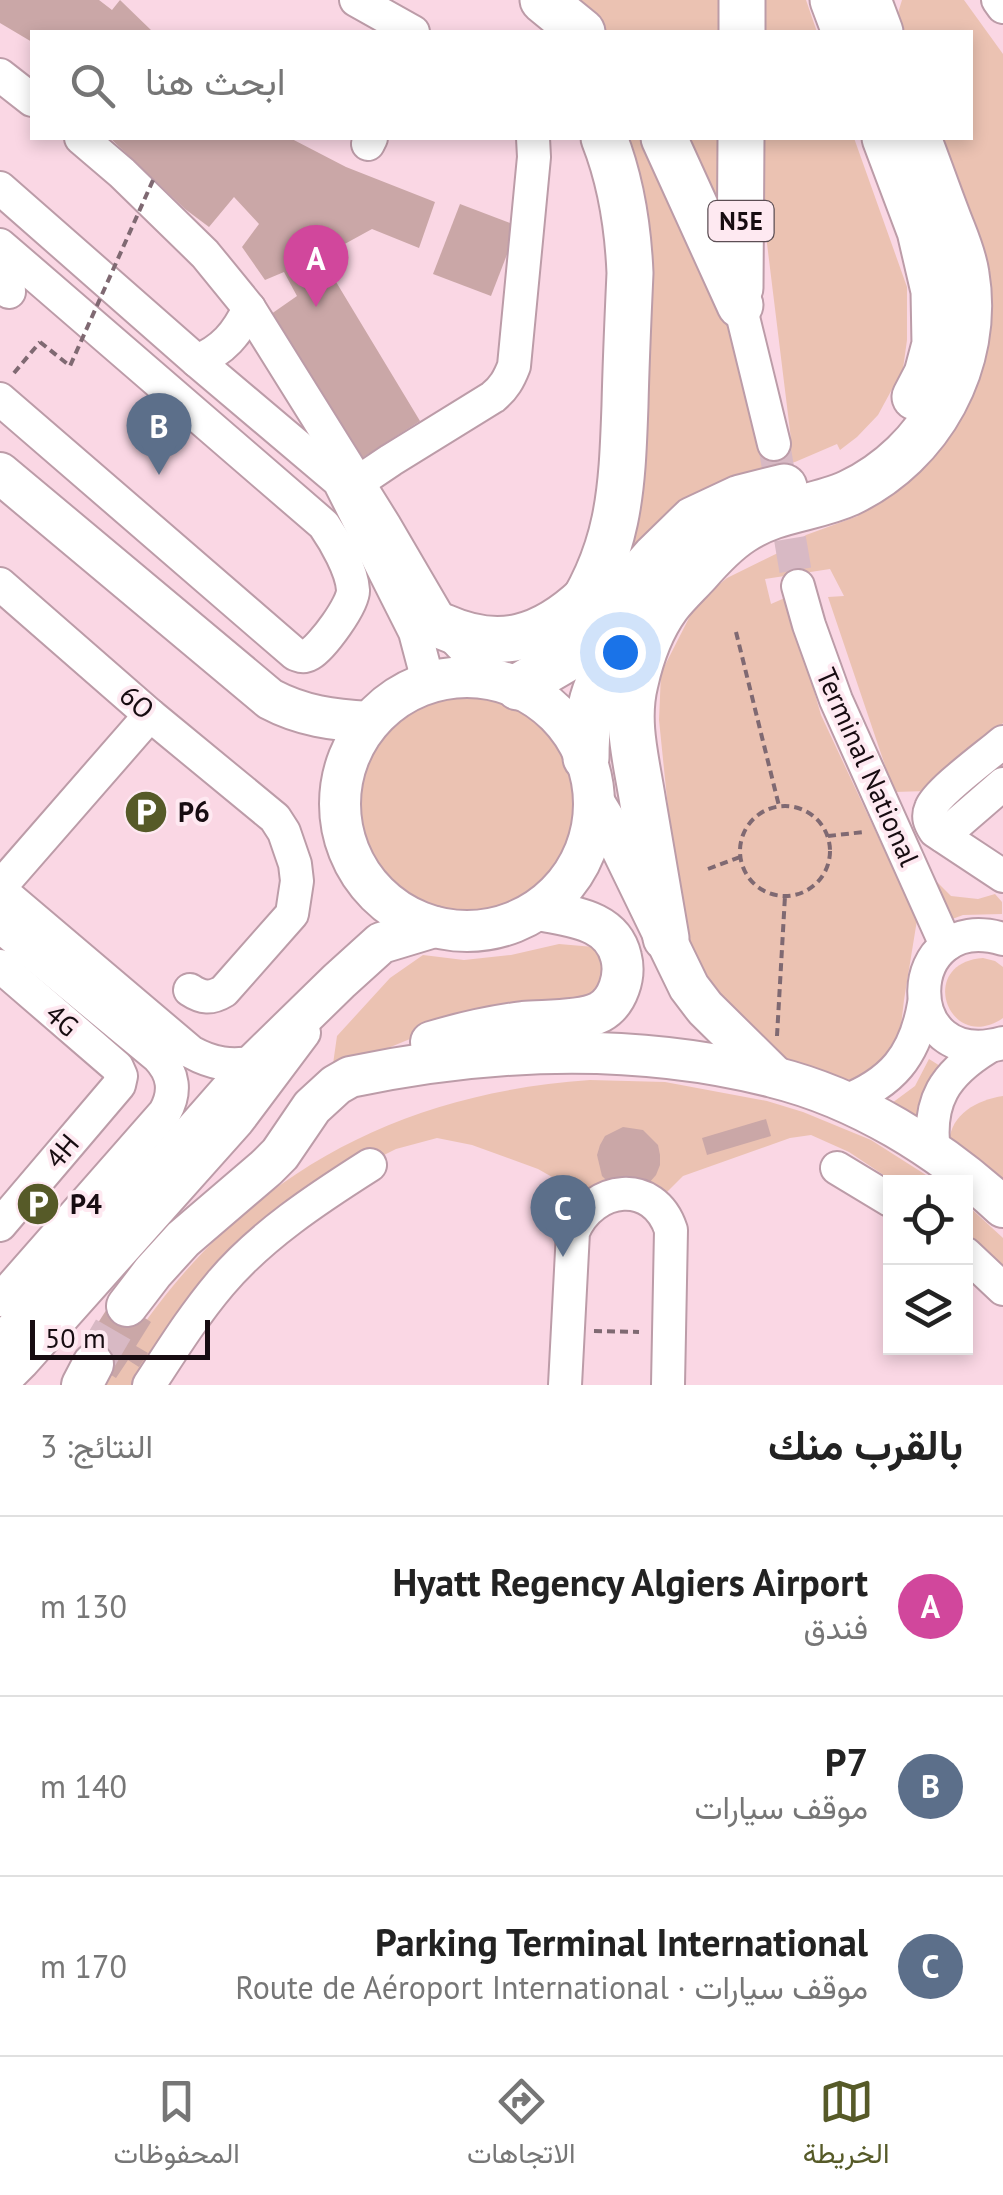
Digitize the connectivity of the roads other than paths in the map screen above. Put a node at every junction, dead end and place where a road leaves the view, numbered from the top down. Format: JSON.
{"nodes":[{"id":1,"x":356,"y":0,"type":"edge"},
{"id":2,"x":515,"y":0,"type":"edge"},
{"id":3,"x":543,"y":0,"type":"edge"},
{"id":4,"x":742,"y":0,"type":"edge"},
{"id":5,"x":833,"y":0,"type":"edge"},
{"id":6,"x":868,"y":0,"type":"edge"},
{"id":7,"x":886,"y":0,"type":"edge"},
{"id":8,"x":998,"y":0,"type":"edge"},
{"id":9,"x":1003,"y":6,"type":"edge"},
{"id":10,"x":409,"y":30,"type":"edge"},
{"id":11,"x":542,"y":30,"type":"edge"},
{"id":12,"x":580,"y":30,"type":"edge"},
{"id":13,"x":742,"y":30,"type":"edge"},
{"id":14,"x":844,"y":30,"type":"edge"},
{"id":15,"x":883,"y":30,"type":"edge"},
{"id":16,"x":884,"y":30,"type":"edge"},
{"id":17,"x":0,"y":75,"type":"edge"},
{"id":18,"x":30,"y":98,"type":"edge"},
{"id":19,"x":84,"y":140,"type":"edge"},
{"id":20,"x":533,"y":140,"type":"edge"},
{"id":21,"x":605,"y":140,"type":"edge"},
{"id":22,"x":665,"y":140,"type":"edge"},
{"id":23,"x":741,"y":140,"type":"edge"},
{"id":24,"x":886,"y":140,"type":"edge"},
{"id":25,"x":918,"y":140,"type":"edge"},
{"id":26,"x":0,"y":188,"type":"edge"},
{"id":27,"x":934,"y":225,"type":"junction"},
{"id":28,"x":4,"y":248,"type":"edge"},
{"id":29,"x":9,"y":292,"type":"dead end"},
{"id":30,"x":740,"y":305,"type":"junction"},
{"id":31,"x":249,"y":308,"type":"junction"},
{"id":32,"x":197,"y":361,"type":"junction"},
{"id":33,"x":5,"y":388,"type":"edge"},
{"id":34,"x":774,"y":444,"type":"tunnel mouth"},
{"id":35,"x":0,"y":473,"type":"edge"},
{"id":36,"x":351,"y":487,"type":"junction"},
{"id":37,"x":697,"y":574,"type":"junction"},
{"id":38,"x":0,"y":584,"type":"edge"},
{"id":39,"x":798,"y":586,"type":"tunnel mouth"},
{"id":40,"x":588,"y":596,"type":"junction"},
{"id":41,"x":444,"y":627,"type":"junction"},
{"id":42,"x":505,"y":683,"type":"junction"},
{"id":43,"x":425,"y":684,"type":"junction"},
{"id":44,"x":150,"y":715,"type":"junction"},
{"id":45,"x":369,"y":722,"type":"junction"},
{"id":46,"x":1003,"y":742,"type":"edge"},
{"id":47,"x":586,"y":758,"type":"junction"},
{"id":48,"x":1003,"y":784,"type":"edge"},
{"id":49,"x":595,"y":804,"type":"junction"},
{"id":50,"x":1003,"y":814,"type":"edge"},
{"id":51,"x":952,"y":843,"type":"junction"},
{"id":52,"x":1003,"y":876,"type":"edge"},
{"id":53,"x":0,"y":889,"type":"edge"},
{"id":54,"x":539,"y":910,"type":"junction"},
{"id":55,"x":0,"y":926,"type":"edge"},
{"id":56,"x":434,"y":927,"type":"junction"},
{"id":57,"x":666,"y":938,"type":"junction"},
{"id":58,"x":1003,"y":939,"type":"edge"},
{"id":59,"x":946,"y":945,"type":"junction"},
{"id":60,"x":0,"y":966,"type":"edge"},
{"id":61,"x":339,"y":980,"type":"junction"},
{"id":62,"x":190,"y":990,"type":"dead end"},
{"id":63,"x":924,"y":1004,"type":"junction"},
{"id":64,"x":995,"y":1046,"type":"edge"},
{"id":65,"x":256,"y":1062,"type":"junction"},
{"id":66,"x":122,"y":1076,"type":"joint"},
{"id":67,"x":350,"y":1077,"type":"junction"},
{"id":68,"x":775,"y":1077,"type":"junction"},
{"id":69,"x":842,"y":1102,"type":"junction"},
{"id":70,"x":934,"y":1152,"type":"junction"},
{"id":71,"x":370,"y":1165,"type":"dead end"},
{"id":72,"x":838,"y":1168,"type":"dead end"},
{"id":73,"x":883,"y":1196,"type":"edge"},
{"id":74,"x":1003,"y":1207,"type":"edge"},
{"id":75,"x":0,"y":1225,"type":"edge"},
{"id":76,"x":973,"y":1261,"type":"edge"},
{"id":77,"x":1003,"y":1289,"type":"edge"},
{"id":78,"x":0,"y":1300,"type":"edge"},
{"id":79,"x":127,"y":1306,"type":"tunnel mouth"},
{"id":80,"x":8,"y":1370,"type":"edge"},
{"id":81,"x":149,"y":1385,"type":"edge"},
{"id":82,"x":565,"y":1385,"type":"edge"},
{"id":83,"x":668,"y":1385,"type":"edge"}],
"edges":[{"from":1,"to":10,"type":"street"},
{"from":2,"to":11,"type":"highway"},
{"from":3,"to":12,"type":"highway"},
{"from":4,"to":13,"type":"highway"},
{"from":5,"to":14,"type":"highway"},
{"from":6,"to":15,"type":"highway"},
{"from":7,"to":16,"type":"highway"},
{"from":8,"to":9,"type":"street"},
{"from":17,"to":18,"type":"street"},
{"from":19,"to":31,"type":"street"},
{"from":20,"to":36,"type":"street"},
{"from":21,"to":40,"type":"highway"},
{"from":22,"to":30,"type":"highway"},
{"from":23,"to":30,"type":"highway","number":"N5E"},
{"from":24,"to":27,"type":"highway"},
{"from":25,"to":27,"type":"highway"},
{"from":26,"to":32,"type":"street"},
{"from":27,"to":37,"type":"highway"},
{"from":27,"to":42,"type":"highway"},
{"from":28,"to":29,"type":"street"},
{"from":28,"to":33,"type":"street"},
{"from":30,"to":34,"type":"street","number":"N5E"},
{"from":31,"to":32,"type":"street"},
{"from":31,"to":36,"type":"street"},
{"from":32,"to":36,"type":"street"},
{"from":35,"to":45,"type":"main road"},
{"from":36,"to":41,"type":"street"},
{"from":36,"to":43,"type":"street"},
{"from":37,"to":47,"type":"highway"},
{"from":37,"to":57,"type":"highway"},
{"from":38,"to":44,"type":"street","name":"6O"},
{"from":39,"to":59,"type":"street","name":"Terminal National"},
{"from":40,"to":41,"type":"highway"},
{"from":40,"to":42,"type":"highway"},
{"from":41,"to":42,"type":"street"},
{"from":42,"to":43,"type":"main road"},
{"from":42,"to":47,"type":"main road"},
{"from":43,"to":45,"type":"main road"},
{"from":44,"to":53,"type":"street"},
{"from":44,"to":62,"type":"street","name":"6O"},
{"from":45,"to":56,"type":"main road"},
{"from":46,"to":51,"type":"street"},
{"from":47,"to":49,"type":"main road"},
{"from":48,"to":51,"type":"street"},
{"from":49,"to":54,"type":"main road"},
{"from":49,"to":57,"type":"main road"},
{"from":50,"to":51,"type":"street"},
{"from":51,"to":52,"type":"street"},
{"from":53,"to":65,"type":"street"},
{"from":54,"to":56,"type":"main road"},
{"from":54,"to":67,"type":"main road"},
{"from":55,"to":78,"type":"street"},
{"from":56,"to":61,"type":"main road"},
{"from":57,"to":68,"type":"main road"},
{"from":58,"to":59,"type":"street"},
{"from":59,"to":63,"type":"street"},
{"from":60,"to":66,"type":"street","name":"4G"},
{"from":61,"to":65,"type":"main road"},
{"from":61,"to":80,"type":"street"},
{"from":63,"to":64,"type":"street"},
{"from":63,"to":69,"type":"street"},
{"from":64,"to":70,"type":"street"},
{"from":65,"to":80,"type":"main road"},
{"from":66,"to":75,"type":"street","name":"4H"},
{"from":67,"to":68,"type":"main road"},
{"from":67,"to":79,"type":"main road"},
{"from":68,"to":69,"type":"main road"},
{"from":69,"to":70,"type":"main road"},
{"from":70,"to":74,"type":"main road"},
{"from":71,"to":81,"type":"street"},
{"from":72,"to":73,"type":"street"},
{"from":76,"to":77,"type":"street"},
{"from":82,"to":83,"type":"street"}]}
